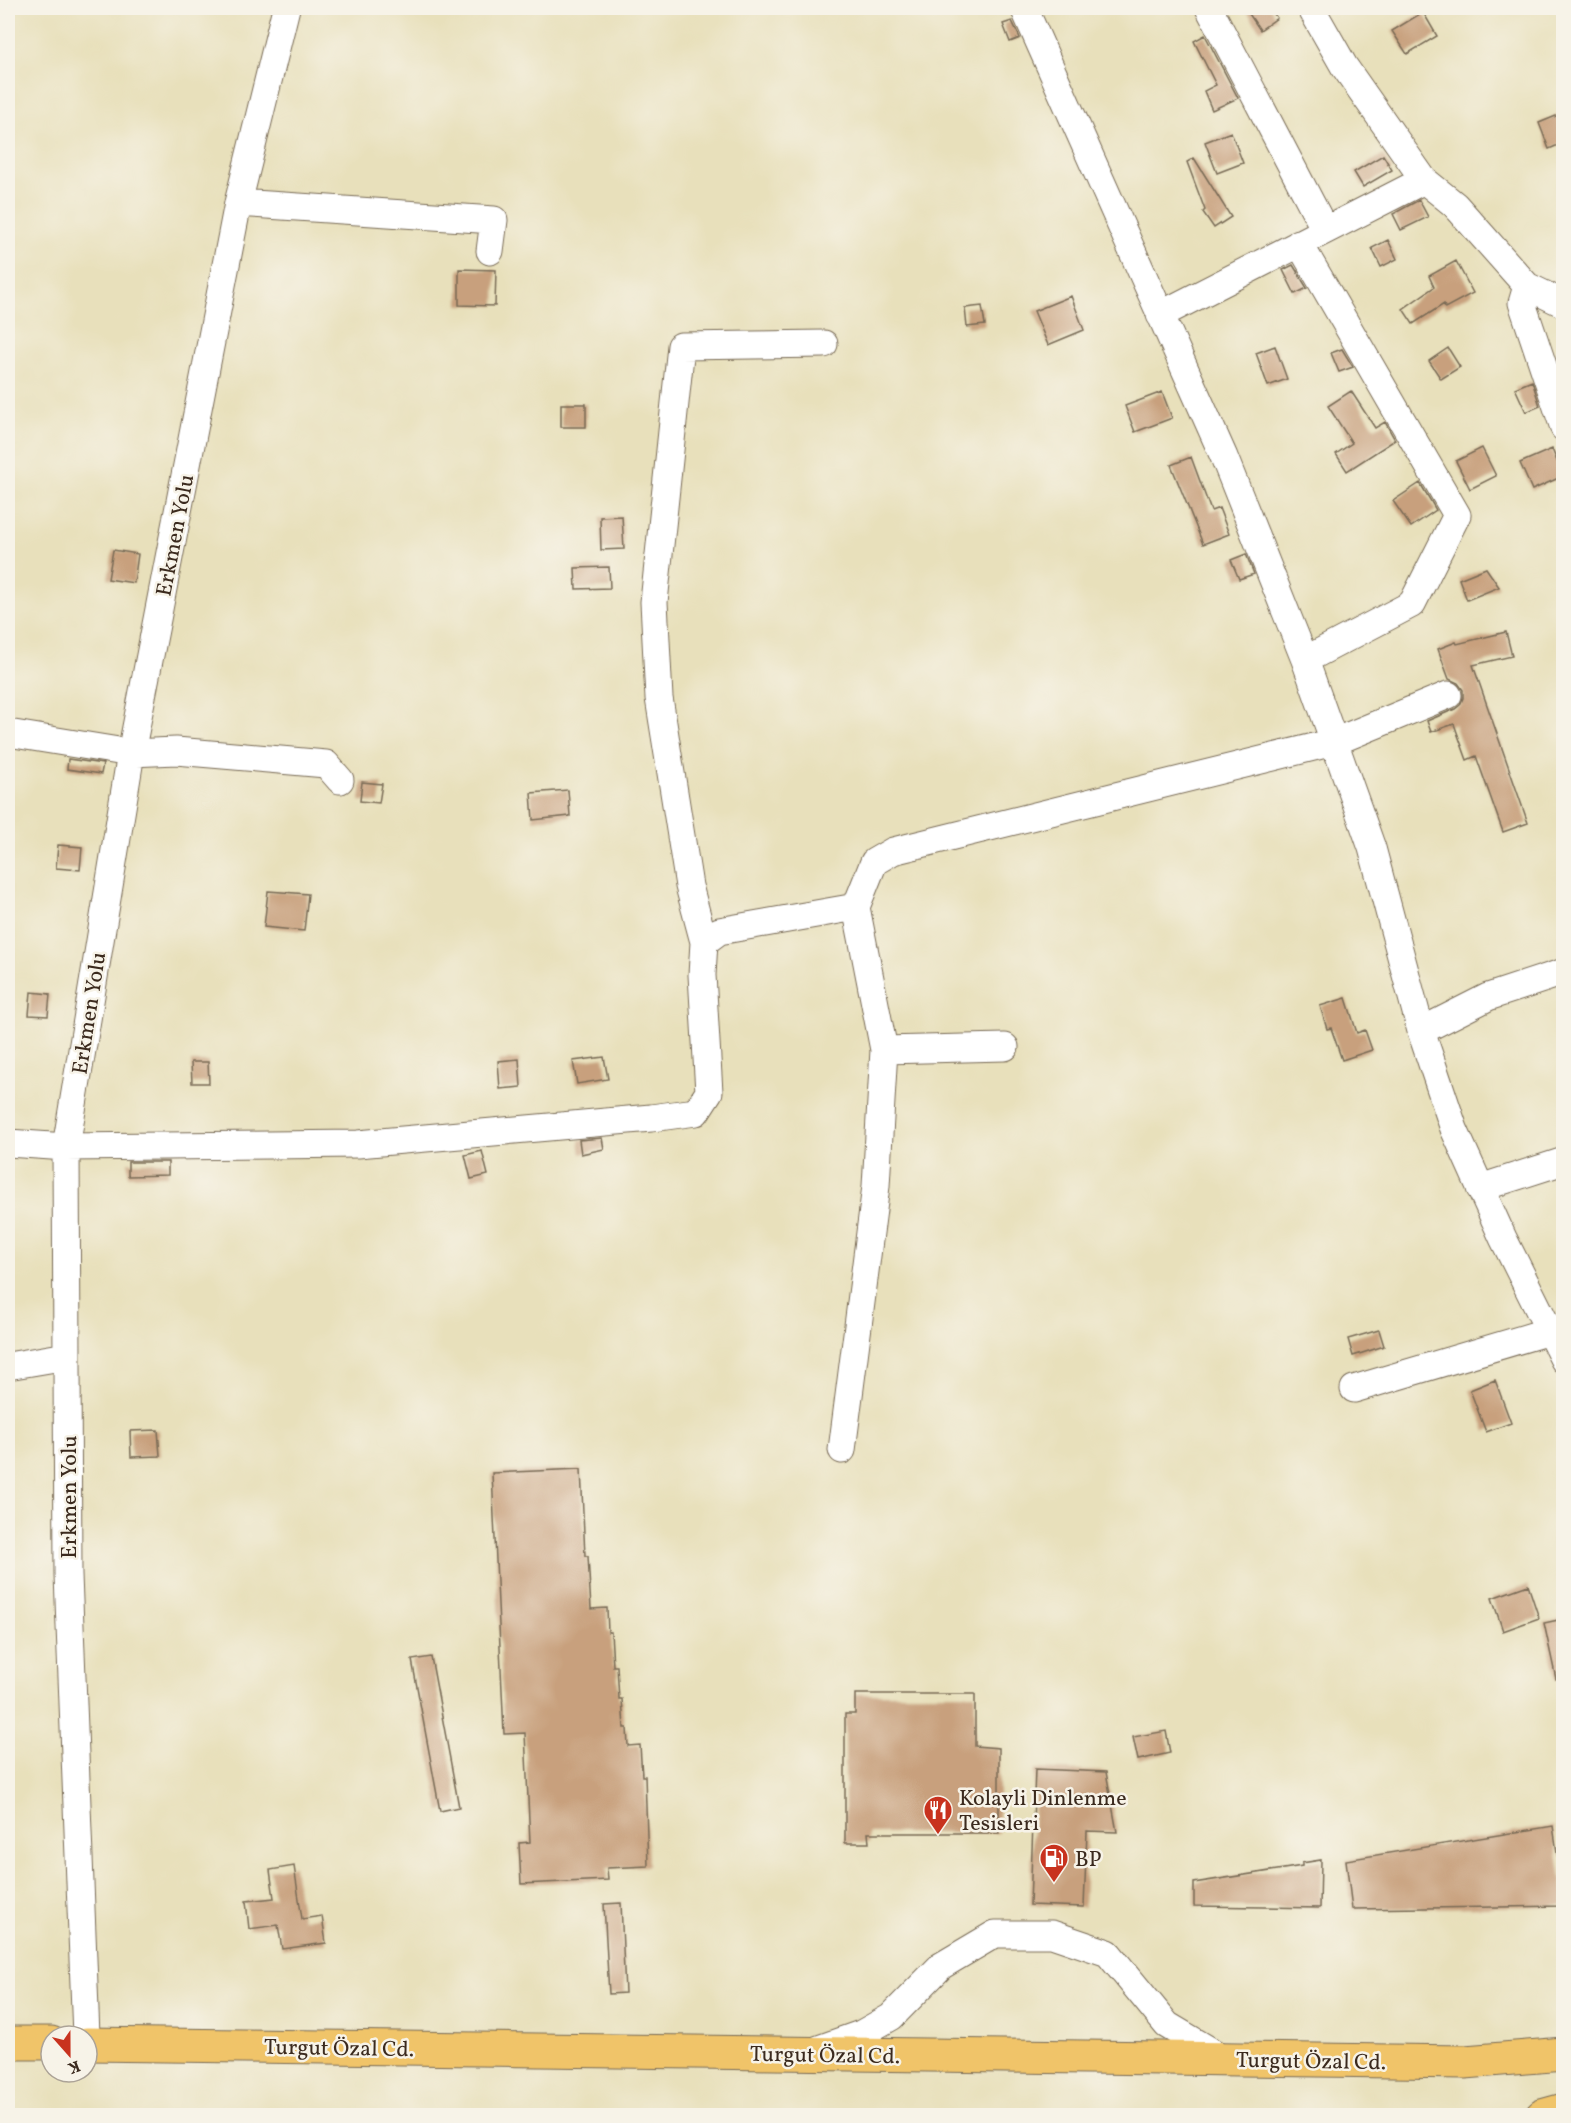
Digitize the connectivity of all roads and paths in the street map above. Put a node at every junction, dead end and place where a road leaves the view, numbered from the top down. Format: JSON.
{"nodes":[{"id":1,"x":286,"y":8,"type":"edge"},
{"id":2,"x":1024,"y":8,"type":"edge"},
{"id":3,"x":1209,"y":8,"type":"edge"},
{"id":4,"x":1311,"y":8,"type":"edge"},
{"id":5,"x":1424,"y":180,"type":"junction"},
{"id":6,"x":238,"y":203,"type":"junction"},
{"id":7,"x":1325,"y":230,"type":"junction"},
{"id":8,"x":1299,"y":243,"type":"junction"},
{"id":9,"x":490,"y":251,"type":"dead end"},
{"id":10,"x":1527,"y":286,"type":"junction"},
{"id":11,"x":1563,"y":304,"type":"edge"},
{"id":12,"x":1160,"y":315,"type":"junction"},
{"id":13,"x":824,"y":344,"type":"dead end"},
{"id":14,"x":1563,"y":428,"type":"edge"},
{"id":15,"x":1305,"y":660,"type":"junction"},
{"id":16,"x":1448,"y":695,"type":"dead end"},
{"id":17,"x":8,"y":733,"type":"edge"},
{"id":18,"x":1334,"y":742,"type":"junction"},
{"id":19,"x":131,"y":753,"type":"junction"},
{"id":20,"x":340,"y":780,"type":"dead end"},
{"id":21,"x":856,"y":906,"type":"junction"},
{"id":22,"x":704,"y":942,"type":"junction"},
{"id":23,"x":1563,"y":972,"type":"edge"},
{"id":24,"x":1421,"y":1031,"type":"junction"},
{"id":25,"x":1005,"y":1047,"type":"dead end"},
{"id":26,"x":884,"y":1050,"type":"junction"},
{"id":27,"x":8,"y":1143,"type":"edge"},
{"id":28,"x":66,"y":1147,"type":"junction"},
{"id":29,"x":1563,"y":1161,"type":"edge"},
{"id":30,"x":1480,"y":1188,"type":"junction"},
{"id":31,"x":1549,"y":1331,"type":"junction"},
{"id":32,"x":67,"y":1356,"type":"junction"},
{"id":33,"x":1563,"y":1360,"type":"edge"},
{"id":34,"x":8,"y":1366,"type":"edge"},
{"id":35,"x":1354,"y":1389,"type":"dead end"},
{"id":36,"x":842,"y":1450,"type":"dead end"},
{"id":37,"x":86,"y":2024,"type":"edge"},
{"id":38,"x":8,"y":2043,"type":"edge"},
{"id":39,"x":39,"y":2043,"type":"edge"},
{"id":40,"x":99,"y":2044,"type":"edge"},
{"id":41,"x":805,"y":2054,"type":"junction"},
{"id":42,"x":1563,"y":2054,"type":"edge"},
{"id":43,"x":1224,"y":2059,"type":"junction"},
{"id":44,"x":1563,"y":2110,"type":"edge"},
{"id":45,"x":1542,"y":2115,"type":"edge"}],
"edges":[{"from":1,"to":6,"type":"street","name":"Erkmen Yolu"},
{"from":2,"to":12,"type":"street"},
{"from":3,"to":7,"type":"street"},
{"from":4,"to":5,"type":"street"},
{"from":5,"to":7,"type":"street"},
{"from":5,"to":10,"type":"street"},
{"from":6,"to":9,"type":"street"},
{"from":6,"to":19,"type":"street","name":"Erkmen Yolu"},
{"from":7,"to":8,"type":"street"},
{"from":8,"to":12,"type":"street"},
{"from":8,"to":15,"type":"street"},
{"from":10,"to":11,"type":"street"},
{"from":10,"to":14,"type":"street"},
{"from":12,"to":15,"type":"street"},
{"from":13,"to":22,"type":"street"},
{"from":15,"to":18,"type":"street"},
{"from":16,"to":18,"type":"street"},
{"from":17,"to":19,"type":"street"},
{"from":18,"to":21,"type":"street"},
{"from":18,"to":24,"type":"street"},
{"from":19,"to":20,"type":"street"},
{"from":19,"to":28,"type":"street","name":"Erkmen Yolu"},
{"from":21,"to":22,"type":"street"},
{"from":21,"to":26,"type":"street"},
{"from":22,"to":28,"type":"street"},
{"from":23,"to":24,"type":"street"},
{"from":24,"to":30,"type":"street"},
{"from":25,"to":26,"type":"street"},
{"from":26,"to":36,"type":"street"},
{"from":27,"to":28,"type":"street"},
{"from":28,"to":32,"type":"street","name":"Erkmen Yolu"},
{"from":29,"to":30,"type":"street"},
{"from":30,"to":31,"type":"street"},
{"from":31,"to":33,"type":"street"},
{"from":31,"to":35,"type":"street"},
{"from":32,"to":34,"type":"street"},
{"from":32,"to":37,"type":"street","name":"Erkmen Yolu"},
{"from":38,"to":39,"type":"main road"},
{"from":40,"to":41,"type":"main road","name":"Turgut Özal Cd."},
{"from":41,"to":43,"type":"main road","name":"Turgut Özal Cd."},
{"from":41,"to":43,"type":"street"},
{"from":42,"to":43,"type":"main road","name":"Turgut Özal Cd."},
{"from":44,"to":45,"type":"main road"}]}
